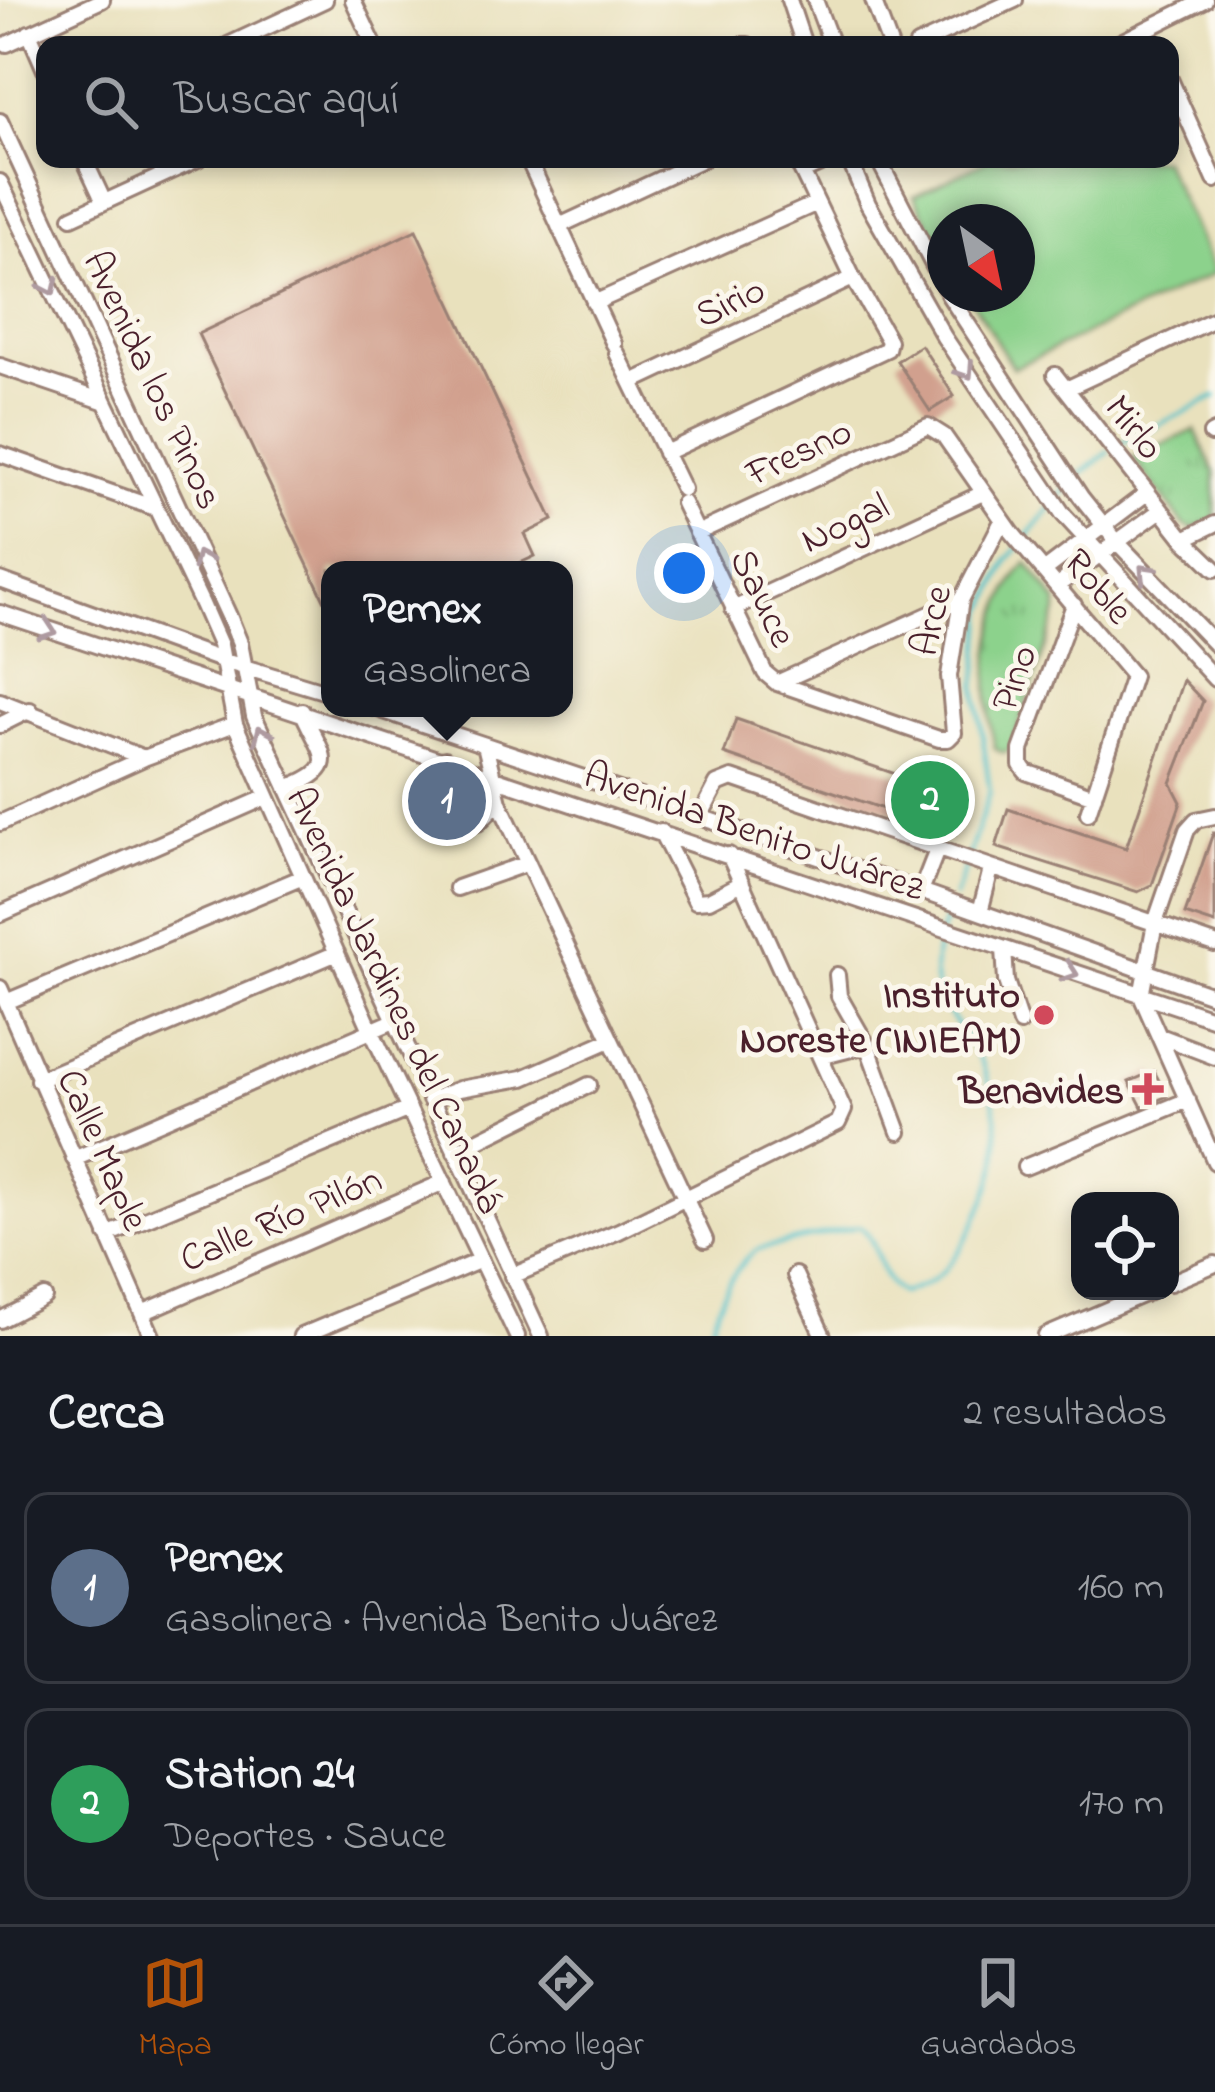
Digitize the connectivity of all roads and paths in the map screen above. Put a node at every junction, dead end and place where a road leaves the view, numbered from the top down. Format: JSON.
{"nodes":[{"id":1,"x":101,"y":0,"type":"edge"},
{"id":2,"x":325,"y":0,"type":"edge"},
{"id":3,"x":353,"y":0,"type":"edge"},
{"id":4,"x":789,"y":0,"type":"edge"},
{"id":5,"x":815,"y":0,"type":"edge"},
{"id":6,"x":873,"y":0,"type":"edge"},
{"id":7,"x":1015,"y":0,"type":"edge"},
{"id":8,"x":1205,"y":0,"type":"edge"},
{"id":9,"x":1148,"y":29,"type":"junction"},
{"id":10,"x":29,"y":33,"type":"junction"},
{"id":11,"x":247,"y":36,"type":"edge"},
{"id":12,"x":370,"y":36,"type":"edge"},
{"id":13,"x":801,"y":36,"type":"edge"},
{"id":14,"x":829,"y":36,"type":"edge"},
{"id":15,"x":887,"y":36,"type":"edge"},
{"id":16,"x":937,"y":36,"type":"edge"},
{"id":17,"x":1134,"y":36,"type":"edge"},
{"id":18,"x":1151,"y":36,"type":"edge"},
{"id":19,"x":7,"y":44,"type":"dead end"},
{"id":20,"x":36,"y":49,"type":"edge"},
{"id":21,"x":1179,"y":99,"type":"edge"},
{"id":22,"x":0,"y":121,"type":"edge"},
{"id":23,"x":89,"y":168,"type":"edge"},
{"id":24,"x":178,"y":168,"type":"edge"},
{"id":25,"x":532,"y":168,"type":"edge"},
{"id":26,"x":684,"y":168,"type":"edge"},
{"id":27,"x":800,"y":168,"type":"edge"},
{"id":28,"x":853,"y":168,"type":"edge"},
{"id":29,"x":883,"y":168,"type":"edge"},
{"id":30,"x":1215,"y":180,"type":"edge"},
{"id":31,"x":0,"y":182,"type":"edge"},
{"id":32,"x":104,"y":202,"type":"junction"},
{"id":33,"x":817,"y":203,"type":"junction"},
{"id":34,"x":72,"y":217,"type":"dead end"},
{"id":35,"x":559,"y":226,"type":"junction"},
{"id":36,"x":927,"y":253,"type":"edge"},
{"id":37,"x":853,"y":278,"type":"junction"},
{"id":38,"x":595,"y":302,"type":"junction"},
{"id":39,"x":961,"y":312,"type":"edge"},
{"id":40,"x":1215,"y":320,"type":"edge"},
{"id":41,"x":0,"y":366,"type":"edge"},
{"id":42,"x":1055,"y":375,"type":"dead end"},
{"id":43,"x":632,"y":382,"type":"junction"},
{"id":44,"x":1066,"y":389,"type":"junction"},
{"id":45,"x":103,"y":401,"type":"junction"},
{"id":46,"x":928,"y":426,"type":"joint"},
{"id":47,"x":665,"y":453,"type":"junction"},
{"id":48,"x":0,"y":454,"type":"edge"},
{"id":49,"x":983,"y":493,"type":"junction"},
{"id":50,"x":1147,"y":493,"type":"junction"},
{"id":51,"x":155,"y":508,"type":"junction"},
{"id":52,"x":1161,"y":510,"type":"junction"},
{"id":53,"x":1215,"y":524,"type":"edge"},
{"id":54,"x":1103,"y":526,"type":"junction"},
{"id":55,"x":1007,"y":527,"type":"junction"},
{"id":56,"x":697,"y":533,"type":"junction"},
{"id":57,"x":1184,"y":539,"type":"junction"},
{"id":58,"x":1084,"y":540,"type":"junction"},
{"id":59,"x":1117,"y":542,"type":"junction"},
{"id":60,"x":1098,"y":556,"type":"junction"},
{"id":61,"x":1215,"y":568,"type":"edge"},
{"id":62,"x":1045,"y":570,"type":"junction"},
{"id":63,"x":0,"y":580,"type":"edge"},
{"id":64,"x":1058,"y":585,"type":"junction"},
{"id":65,"x":961,"y":600,"type":"junction"},
{"id":66,"x":1074,"y":605,"type":"junction"},
{"id":67,"x":733,"y":609,"type":"junction"},
{"id":68,"x":0,"y":613,"type":"edge"},
{"id":69,"x":1215,"y":644,"type":"edge"},
{"id":70,"x":224,"y":661,"type":"junction"},
{"id":71,"x":245,"y":667,"type":"junction"},
{"id":72,"x":1215,"y":679,"type":"edge"},
{"id":73,"x":777,"y":683,"type":"junction"},
{"id":74,"x":225,"y":687,"type":"junction"},
{"id":75,"x":321,"y":690,"type":"edge"},
{"id":76,"x":248,"y":694,"type":"junction"},
{"id":77,"x":0,"y":701,"type":"edge"},
{"id":78,"x":30,"y":710,"type":"junction"},
{"id":79,"x":302,"y":711,"type":"junction"},
{"id":80,"x":402,"y":717,"type":"edge"},
{"id":81,"x":235,"y":724,"type":"junction"},
{"id":82,"x":0,"y":725,"type":"edge"},
{"id":83,"x":948,"y":739,"type":"joint"},
{"id":84,"x":485,"y":745,"type":"junction"},
{"id":85,"x":143,"y":758,"type":"junction"},
{"id":86,"x":446,"y":759,"type":"junction"},
{"id":87,"x":493,"y":776,"type":"junction"},
{"id":88,"x":287,"y":788,"type":"junction"},
{"id":89,"x":1094,"y":796,"type":"junction"},
{"id":90,"x":267,"y":797,"type":"junction"},
{"id":91,"x":499,"y":802,"type":"junction"},
{"id":92,"x":1088,"y":812,"type":"dead end"},
{"id":93,"x":1215,"y":816,"type":"edge"},
{"id":94,"x":700,"y":817,"type":"junction"},
{"id":95,"x":0,"y":823,"type":"edge"},
{"id":96,"x":661,"y":832,"type":"junction"},
{"id":97,"x":942,"y":852,"type":"junction"},
{"id":98,"x":729,"y":855,"type":"junction"},
{"id":99,"x":528,"y":862,"type":"junction"},
{"id":100,"x":987,"y":868,"type":"junction"},
{"id":101,"x":303,"y":877,"type":"junction"},
{"id":102,"x":742,"y":883,"type":"junction"},
{"id":103,"x":457,"y":888,"type":"dead end"},
{"id":104,"x":926,"y":893,"type":"junction"},
{"id":105,"x":974,"y":910,"type":"junction"},
{"id":106,"x":0,"y":914,"type":"edge"},
{"id":107,"x":1155,"y":923,"type":"junction"},
{"id":108,"x":1215,"y":944,"type":"edge"},
{"id":109,"x":1004,"y":949,"type":"junction"},
{"id":110,"x":338,"y":953,"type":"junction"},
{"id":111,"x":1143,"y":974,"type":"junction"},
{"id":112,"x":837,"y":975,"type":"dead end"},
{"id":113,"x":3,"y":995,"type":"edge"},
{"id":114,"x":1142,"y":996,"type":"junction"},
{"id":115,"x":1215,"y":996,"type":"edge"},
{"id":116,"x":1215,"y":1019,"type":"edge"},
{"id":117,"x":394,"y":1021,"type":"junction"},
{"id":118,"x":1020,"y":1023,"type":"dead end"},
{"id":119,"x":371,"y":1030,"type":"junction"},
{"id":120,"x":1160,"y":1036,"type":"junction"},
{"id":121,"x":610,"y":1040,"type":"junction"},
{"id":122,"x":867,"y":1045,"type":"junction"},
{"id":123,"x":820,"y":1057,"type":"junction"},
{"id":124,"x":1215,"y":1058,"type":"edge"},
{"id":125,"x":38,"y":1080,"type":"junction"},
{"id":126,"x":590,"y":1085,"type":"dead end"},
{"id":127,"x":430,"y":1100,"type":"junction"},
{"id":128,"x":1188,"y":1100,"type":"junction"},
{"id":129,"x":409,"y":1109,"type":"junction"},
{"id":130,"x":899,"y":1132,"type":"dead end"},
{"id":131,"x":455,"y":1152,"type":"junction"},
{"id":132,"x":74,"y":1159,"type":"junction"},
{"id":133,"x":1215,"y":1162,"type":"edge"},
{"id":134,"x":1025,"y":1167,"type":"dead end"},
{"id":135,"x":444,"y":1182,"type":"junction"},
{"id":136,"x":684,"y":1198,"type":"junction"},
{"id":137,"x":107,"y":1235,"type":"junction"},
{"id":138,"x":705,"y":1240,"type":"dead end"},
{"id":139,"x":481,"y":1260,"type":"junction"},
{"id":140,"x":1215,"y":1264,"type":"edge"},
{"id":141,"x":795,"y":1275,"type":"dead end"},
{"id":142,"x":512,"y":1276,"type":"junction"},
{"id":143,"x":1179,"y":1279,"type":"edge"},
{"id":144,"x":44,"y":1297,"type":"dead end"},
{"id":145,"x":1130,"y":1300,"type":"edge"},
{"id":146,"x":142,"y":1313,"type":"junction"},
{"id":147,"x":0,"y":1320,"type":"edge"},
{"id":148,"x":1084,"y":1320,"type":"junction"},
{"id":149,"x":516,"y":1335,"type":"edge"},
{"id":150,"x":152,"y":1336,"type":"edge"},
{"id":151,"x":301,"y":1336,"type":"edge"},
{"id":152,"x":541,"y":1336,"type":"edge"},
{"id":153,"x":823,"y":1336,"type":"edge"},
{"id":154,"x":1046,"y":1336,"type":"edge"},
{"id":155,"x":1091,"y":1336,"type":"edge"}],
"edges":[{"from":1,"to":10,"type":"street"},
{"from":2,"to":11,"type":"street"},
{"from":3,"to":12,"type":"street"},
{"from":4,"to":13,"type":"street"},
{"from":5,"to":14,"type":"street"},
{"from":6,"to":15,"type":"street"},
{"from":7,"to":16,"type":"street"},
{"from":8,"to":9,"type":"street"},
{"from":9,"to":17,"type":"street"},
{"from":9,"to":18,"type":"street"},
{"from":10,"to":19,"type":"street"},
{"from":10,"to":20,"type":"street"},
{"from":21,"to":30,"type":"street"},
{"from":71,"to":22,"type":"street","name":"Avenida los Pinos","one_way":true},
{"from":23,"to":32,"type":"street"},
{"from":24,"to":32,"type":"street"},
{"from":25,"to":35,"type":"street","name":"Sauce"},
{"from":26,"to":35,"type":"street"},
{"from":27,"to":33,"type":"street"},
{"from":28,"to":58,"type":"street","one_way":true},
{"from":29,"to":36,"type":"street"},
{"from":31,"to":45,"type":"street","name":"Avenida los Pinos","one_way":true},
{"from":32,"to":34,"type":"street"},
{"from":33,"to":37,"type":"street"},
{"from":33,"to":38,"type":"street"},
{"from":35,"to":38,"type":"street","name":"Sauce"},
{"from":37,"to":43,"type":"street","name":"Sirio"},
{"from":37,"to":47,"type":"street"},
{"from":38,"to":43,"type":"street","name":"Sauce"},
{"from":39,"to":54,"type":"street"},
{"from":40,"to":44,"type":"street"},
{"from":41,"to":45,"type":"street"},
{"from":42,"to":44,"type":"street","name":"Mirlo"},
{"from":43,"to":47,"type":"street","name":"Sauce"},
{"from":44,"to":50,"type":"street","name":"Mirlo"},
{"from":45,"to":51,"type":"street","name":"Avenida los Pinos"},
{"from":46,"to":49,"type":"street","name":"Roble"},
{"from":46,"to":56,"type":"street","name":"Fresno"},
{"from":47,"to":56,"type":"street","name":"Sauce"},
{"from":48,"to":51,"type":"street"},
{"from":49,"to":55,"type":"street","name":"Roble"},
{"from":49,"to":67,"type":"street","name":"Nogal"},
{"from":50,"to":52,"type":"street","name":"Mirlo"},
{"from":50,"to":54,"type":"street"},
{"from":51,"to":70,"type":"street","name":"Avenida los Pinos"},
{"from":52,"to":57,"type":"street","name":"Mirlo"},
{"from":52,"to":59,"type":"street"},
{"from":53,"to":57,"type":"street"},
{"from":54,"to":58,"type":"street"},
{"from":54,"to":59,"type":"street"},
{"from":55,"to":62,"type":"street","name":"Roble"},
{"from":55,"to":65,"type":"street","name":"Arce"},
{"from":56,"to":67,"type":"street","name":"Sauce"},
{"from":57,"to":61,"type":"street","name":"Mirlo"},
{"from":58,"to":60,"type":"street"},
{"from":58,"to":62,"type":"street"},
{"from":59,"to":60,"type":"street"},
{"from":69,"to":59,"type":"street","one_way":true},
{"from":60,"to":64,"type":"street"},
{"from":60,"to":72,"type":"street"},
{"from":62,"to":64,"type":"street","name":"Roble"},
{"from":63,"to":70,"type":"street"},
{"from":64,"to":66,"type":"street","name":"Roble"},
{"from":65,"to":73,"type":"street"},
{"from":65,"to":83,"type":"street","name":"Arce"},
{"from":66,"to":89,"type":"street","name":"Roble"},
{"from":66,"to":89,"type":"street","name":"Pino"},
{"from":67,"to":73,"type":"street","name":"Sauce"},
{"from":68,"to":74,"type":"street","name":"Avenida Benito Juárez","one_way":true},
{"from":70,"to":71,"type":"street"},
{"from":70,"to":74,"type":"street","name":"Avenida los Pinos"},
{"from":71,"to":75,"type":"street"},
{"from":71,"to":76,"type":"street","name":"Avenida los Pinos"},
{"from":73,"to":83,"type":"street","name":"Sauce"},
{"from":74,"to":76,"type":"street","name":"Avenida Benito Juárez"},
{"from":74,"to":81,"type":"street","name":"Avenida Jardines del Canadá"},
{"from":76,"to":79,"type":"street","name":"Avenida Benito Juárez"},
{"from":88,"to":76,"type":"street","name":"Avenida Jardines del Canadá","one_way":true},
{"from":77,"to":78,"type":"street"},
{"from":78,"to":82,"type":"street"},
{"from":78,"to":85,"type":"street"},
{"from":79,"to":86,"type":"street","name":"Avenida Benito Juárez"},
{"from":79,"to":88,"type":"street"},
{"from":80,"to":84,"type":"street","name":"Avenida Benito Juárez"},
{"from":81,"to":85,"type":"street"},
{"from":81,"to":90,"type":"street","name":"Avenida Jardines del Canadá"},
{"from":84,"to":87,"type":"street"},
{"from":84,"to":94,"type":"street","name":"Avenida Benito Juárez"},
{"from":85,"to":95,"type":"street"},
{"from":86,"to":87,"type":"street","name":"Avenida Benito Juárez"},
{"from":86,"to":91,"type":"street"},
{"from":87,"to":91,"type":"street"},
{"from":87,"to":96,"type":"street","name":"Avenida Benito Juárez"},
{"from":88,"to":117,"type":"street","name":"Avenida Jardines del Canadá"},
{"from":89,"to":92,"type":"street","name":"Roble"},
{"from":90,"to":101,"type":"street","name":"Avenida Jardines del Canadá"},
{"from":90,"to":106,"type":"street"},
{"from":91,"to":99,"type":"street"},
{"from":93,"to":107,"type":"street"},
{"from":94,"to":97,"type":"street"},
{"from":94,"to":104,"type":"street","name":"Avenida Benito Juárez"},
{"from":96,"to":98,"type":"street","name":"Avenida Benito Juárez"},
{"from":96,"to":102,"type":"street"},
{"from":97,"to":100,"type":"street"},
{"from":97,"to":104,"type":"street"},
{"from":98,"to":102,"type":"street"},
{"from":98,"to":109,"type":"street","name":"Avenida Benito Juárez"},
{"from":99,"to":103,"type":"street"},
{"from":99,"to":121,"type":"street"},
{"from":100,"to":105,"type":"street"},
{"from":100,"to":107,"type":"street"},
{"from":101,"to":110,"type":"street","name":"Avenida Jardines del Canadá"},
{"from":101,"to":113,"type":"street"},
{"from":102,"to":123,"type":"street"},
{"from":104,"to":105,"type":"street","name":"Avenida Benito Juárez"},
{"from":105,"to":111,"type":"street","name":"Avenida Benito Juárez"},
{"from":107,"to":108,"type":"street"},
{"from":107,"to":111,"type":"street"},
{"from":109,"to":114,"type":"street","name":"Avenida Benito Juárez","one_way":true},
{"from":109,"to":118,"type":"street"},
{"from":110,"to":119,"type":"street","name":"Avenida Jardines del Canadá"},
{"from":110,"to":125,"type":"street"},
{"from":111,"to":114,"type":"street"},
{"from":111,"to":115,"type":"street","name":"Avenida Benito Juárez"},
{"from":112,"to":122,"type":"street"},
{"from":113,"to":125,"type":"street","name":"Calle Maple"},
{"from":114,"to":116,"type":"street","name":"Avenida Benito Juárez"},
{"from":114,"to":120,"type":"street"},
{"from":117,"to":119,"type":"street"},
{"from":117,"to":127,"type":"street","name":"Avenida Jardines del Canadá"},
{"from":119,"to":129,"type":"street","name":"Avenida Jardines del Canadá"},
{"from":119,"to":132,"type":"street"},
{"from":120,"to":124,"type":"street"},
{"from":120,"to":128,"type":"street"},
{"from":121,"to":127,"type":"street"},
{"from":121,"to":136,"type":"street"},
{"from":122,"to":123,"type":"street"},
{"from":122,"to":130,"type":"street"},
{"from":123,"to":136,"type":"street"},
{"from":125,"to":132,"type":"street","name":"Calle Maple"},
{"from":126,"to":131,"type":"street"},
{"from":127,"to":131,"type":"street","name":"Avenida Jardines del Canadá"},
{"from":128,"to":133,"type":"street"},
{"from":128,"to":134,"type":"street"},
{"from":129,"to":135,"type":"street","name":"Avenida Jardines del Canadá"},
{"from":129,"to":137,"type":"street"},
{"from":131,"to":142,"type":"street","name":"Avenida Jardines del Canadá"},
{"from":132,"to":137,"type":"street","name":"Calle Maple"},
{"from":135,"to":139,"type":"street","name":"Avenida Jardines del Canadá"},
{"from":135,"to":146,"type":"street","name":"Calle Río Pilón"},
{"from":136,"to":138,"type":"street"},
{"from":136,"to":142,"type":"street"},
{"from":137,"to":146,"type":"street","name":"Calle Maple"},
{"from":139,"to":149,"type":"street","name":"Avenida Jardines del Canadá"},
{"from":139,"to":151,"type":"street"},
{"from":140,"to":143,"type":"street"},
{"from":141,"to":153,"type":"street"},
{"from":142,"to":152,"type":"street","name":"Avenida Jardines del Canadá"},
{"from":144,"to":147,"type":"street"},
{"from":145,"to":148,"type":"street"},
{"from":146,"to":150,"type":"street","name":"Calle Maple"},
{"from":148,"to":154,"type":"street"},
{"from":148,"to":155,"type":"street"}]}
